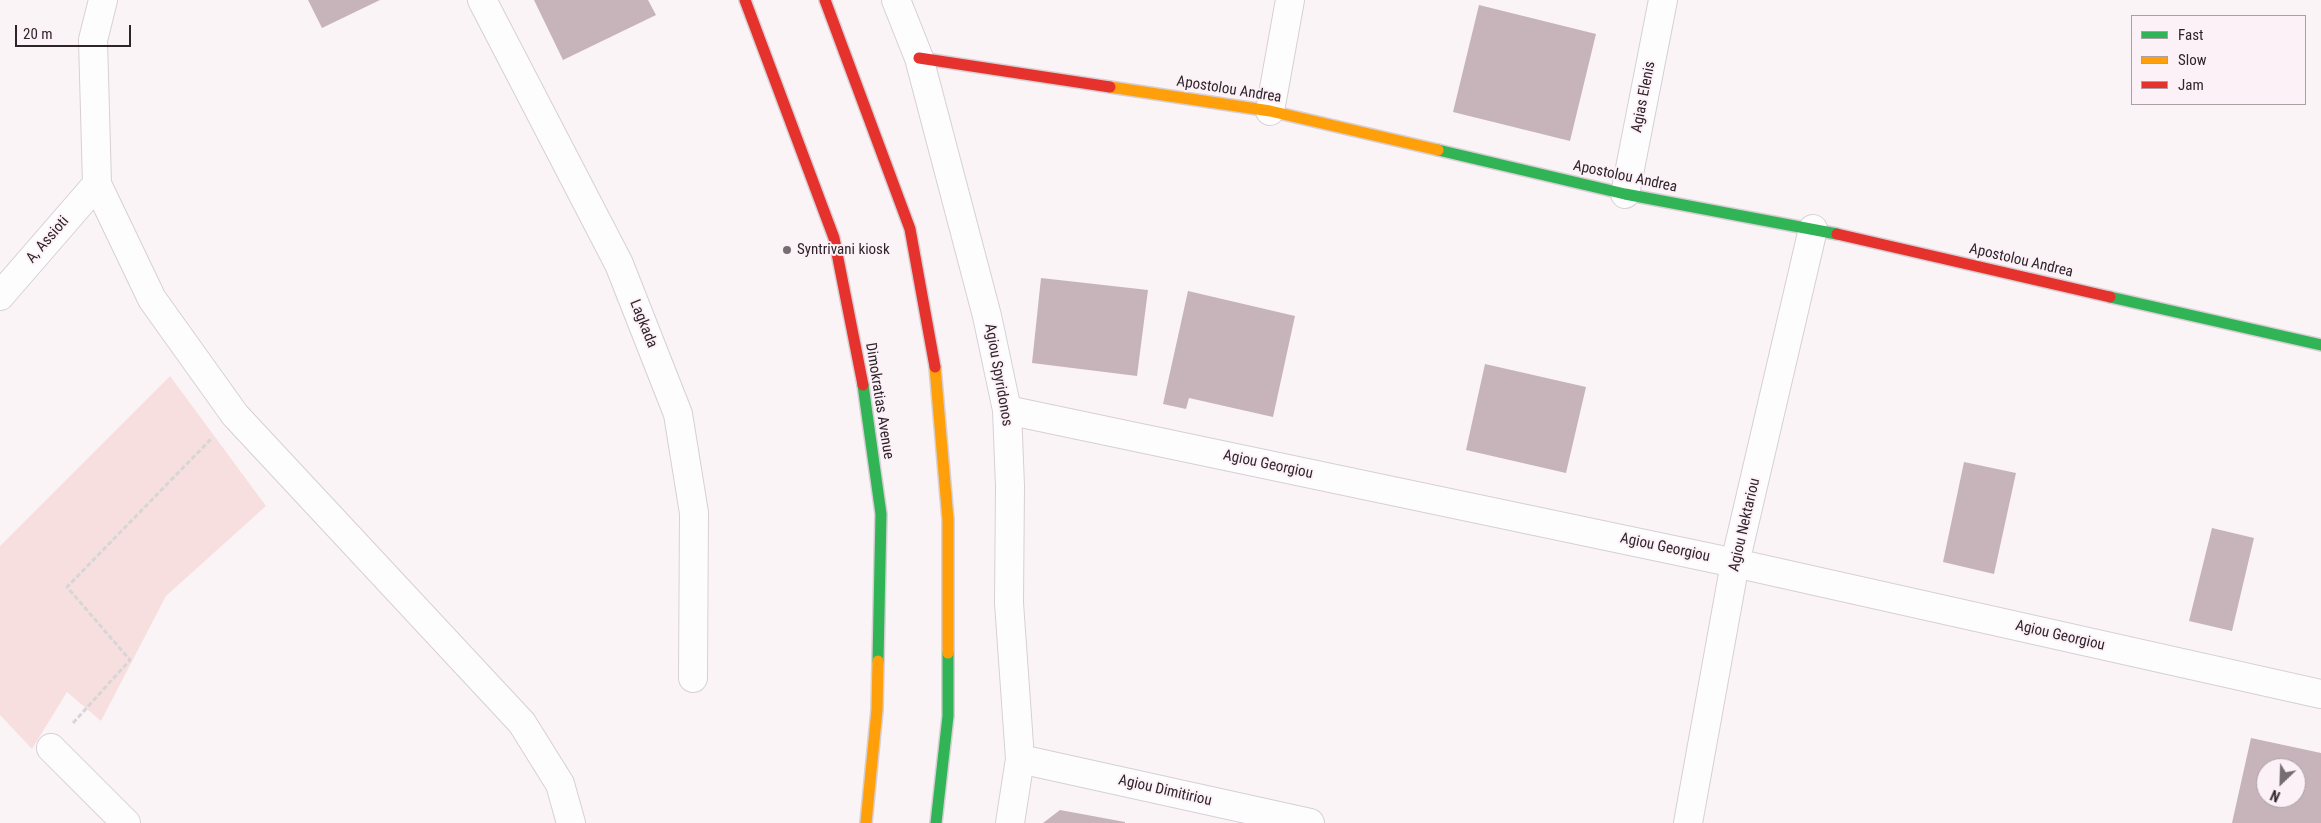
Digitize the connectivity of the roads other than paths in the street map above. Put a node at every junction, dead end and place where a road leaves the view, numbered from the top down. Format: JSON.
{"nodes":[{"id":1,"x":103,"y":0,"type":"edge"},
{"id":2,"x":482,"y":0,"type":"edge"},
{"id":3,"x":745,"y":0,"type":"edge"},
{"id":4,"x":825,"y":0,"type":"edge"},
{"id":5,"x":896,"y":0,"type":"edge"},
{"id":6,"x":1290,"y":0,"type":"edge"},
{"id":7,"x":1662,"y":0,"type":"edge"},
{"id":8,"x":919,"y":58,"type":"junction"},
{"id":9,"x":1270,"y":110,"type":"junction"},
{"id":10,"x":97,"y":184,"type":"junction"},
{"id":11,"x":1625,"y":194,"type":"junction"},
{"id":12,"x":1813,"y":229,"type":"junction"},
{"id":13,"x":0,"y":296,"type":"edge"},
{"id":14,"x":2321,"y":345,"type":"edge"},
{"id":15,"x":1007,"y":410,"type":"junction"},
{"id":16,"x":1735,"y":563,"type":"junction"},
{"id":17,"x":693,"y":678,"type":"dead end"},
{"id":18,"x":2321,"y":694,"type":"edge"},
{"id":19,"x":51,"y":748,"type":"road end"},
{"id":20,"x":1020,"y":759,"type":"junction"},
{"id":21,"x":126,"y":823,"type":"edge"},
{"id":22,"x":571,"y":823,"type":"edge"},
{"id":23,"x":866,"y":823,"type":"edge"},
{"id":24,"x":936,"y":823,"type":"edge"},
{"id":25,"x":1010,"y":823,"type":"edge"},
{"id":26,"x":1310,"y":823,"type":"edge"},
{"id":27,"x":1688,"y":823,"type":"edge"}],
"edges":[{"from":1,"to":10,"type":"street"},
{"from":2,"to":17,"type":"street","name":"Lagkada"},
{"from":3,"to":23,"type":"main road","name":"Dimokratias Avenue"},
{"from":4,"to":24,"type":"main road"},
{"from":5,"to":8,"type":"street","name":"Agiou Spyridonos"},
{"from":6,"to":9,"type":"street"},
{"from":7,"to":11,"type":"street","name":"Agias Elenis"},
{"from":8,"to":9,"type":"main road","name":"Apostolou Andrea"},
{"from":8,"to":15,"type":"street","name":"Agiou Spyridonos"},
{"from":9,"to":11,"type":"main road","name":"Apostolou Andrea"},
{"from":10,"to":13,"type":"street","name":"A, Assioti"},
{"from":10,"to":22,"type":"street"},
{"from":11,"to":12,"type":"main road","name":"Apostolou Andrea"},
{"from":12,"to":14,"type":"main road","name":"Apostolou Andrea"},
{"from":12,"to":16,"type":"street","name":"Agiou Nektariou"},
{"from":15,"to":16,"type":"street","name":"Agiou Georgiou"},
{"from":15,"to":20,"type":"street","name":"Agiou Spyridonos"},
{"from":16,"to":18,"type":"street","name":"Agiou Georgiou"},
{"from":16,"to":27,"type":"street","name":"Agiou Nektariou"},
{"from":19,"to":21,"type":"street"},
{"from":20,"to":25,"type":"street","name":"Agiou Spyridonos"},
{"from":20,"to":26,"type":"street","name":"Agiou Dimitiriou"}]}
